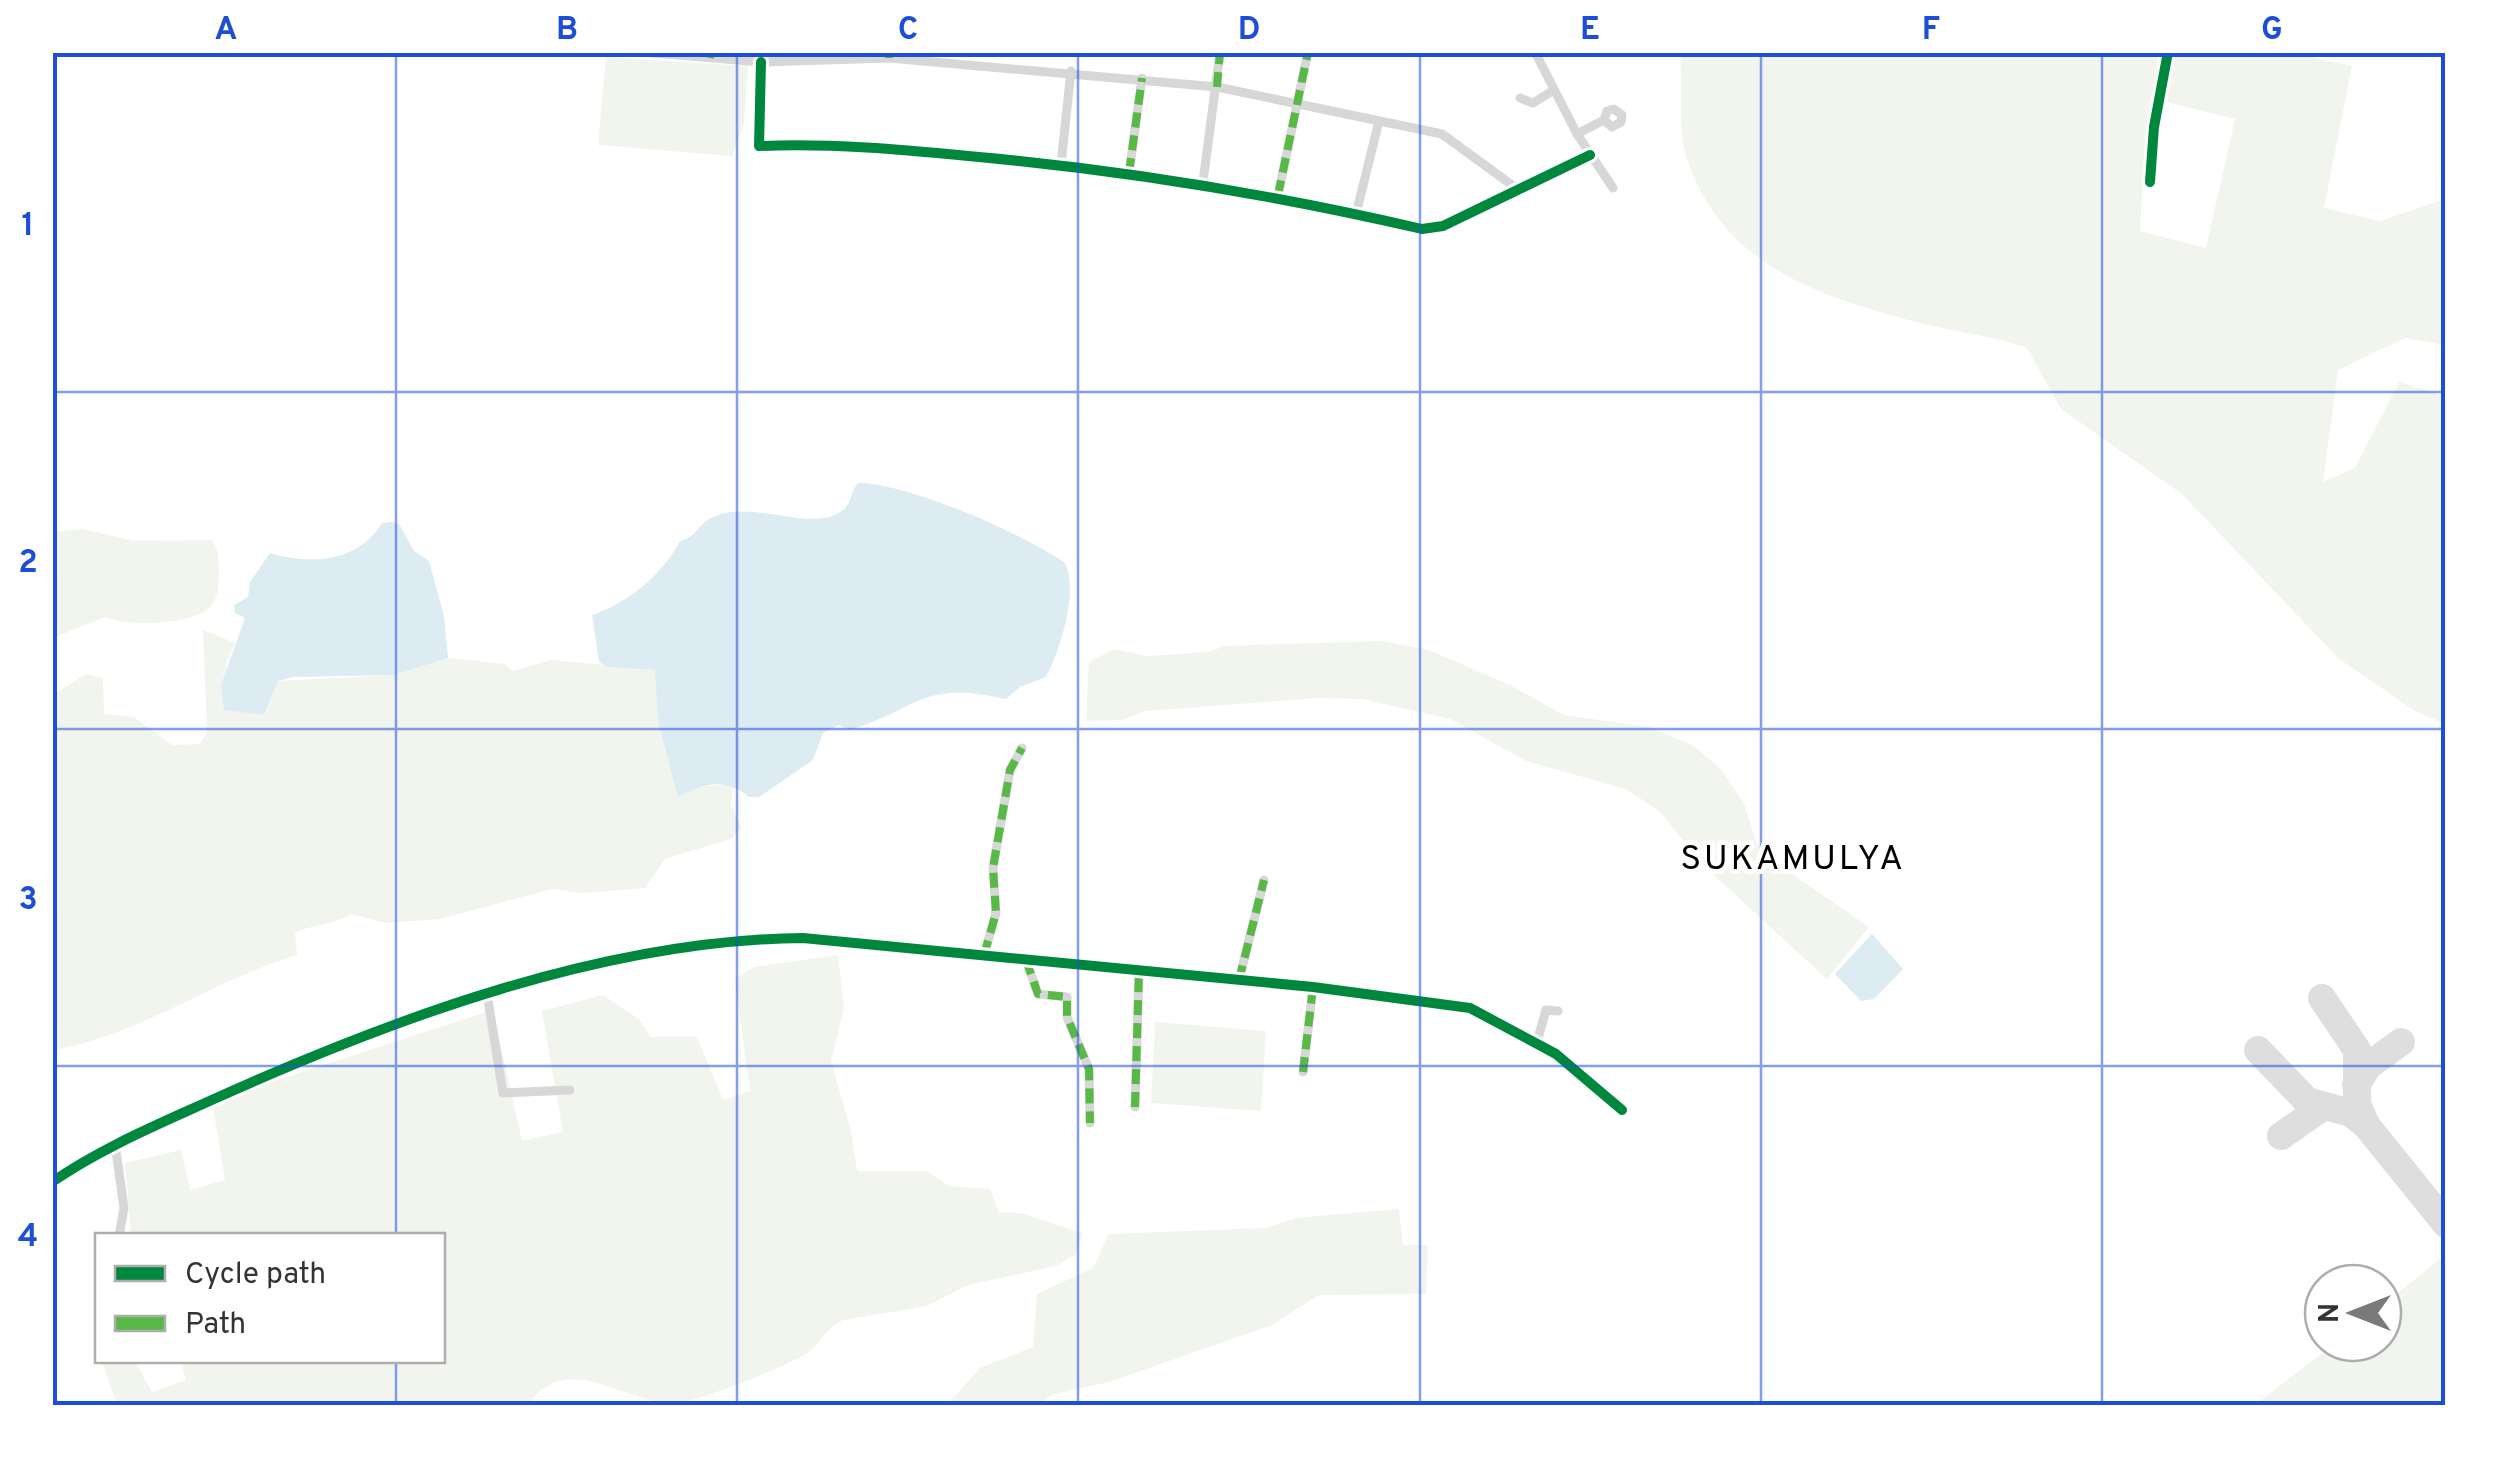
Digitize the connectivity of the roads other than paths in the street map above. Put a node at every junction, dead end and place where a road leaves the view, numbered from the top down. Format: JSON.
{"nodes":[{"id":1,"x":642,"y":52,"type":"edge"},
{"id":2,"x":1220,"y":52,"type":"edge"},
{"id":3,"x":1308,"y":52,"type":"edge"},
{"id":4,"x":1535,"y":52,"type":"edge"},
{"id":5,"x":2168,"y":52,"type":"edge"},
{"id":6,"x":711,"y":55,"type":"edge"},
{"id":7,"x":889,"y":55,"type":"edge"},
{"id":8,"x":761,"y":62,"type":"junction"},
{"id":9,"x":1071,"y":71,"type":"junction"},
{"id":10,"x":1142,"y":78,"type":"junction"},
{"id":11,"x":1217,"y":87,"type":"junction"},
{"id":12,"x":1554,"y":90,"type":"junction"},
{"id":13,"x":1520,"y":98,"type":"dead end"},
{"id":14,"x":1299,"y":102,"type":"junction"},
{"id":15,"x":1604,"y":120,"type":"dead end"},
{"id":16,"x":1379,"y":121,"type":"junction"},
{"id":17,"x":1577,"y":134,"type":"junction"},
{"id":18,"x":1590,"y":155,"type":"junction"},
{"id":19,"x":1061,"y":164,"type":"junction"},
{"id":20,"x":1130,"y":173,"type":"junction"},
{"id":21,"x":1203,"y":182,"type":"junction"},
{"id":22,"x":2150,"y":182,"type":"dead end"},
{"id":23,"x":1516,"y":188,"type":"junction"},
{"id":24,"x":1614,"y":188,"type":"dead end"},
{"id":25,"x":1278,"y":196,"type":"junction"},
{"id":26,"x":1356,"y":214,"type":"junction"},
{"id":27,"x":1022,"y":748,"type":"dead end"},
{"id":28,"x":1264,"y":880,"type":"dead end"},
{"id":29,"x":984,"y":955,"type":"junction"},
{"id":30,"x":1026,"y":960,"type":"junction"},
{"id":31,"x":1139,"y":970,"type":"junction"},
{"id":32,"x":1239,"y":980,"type":"junction"},
{"id":33,"x":1314,"y":987,"type":"junction"},
{"id":34,"x":487,"y":994,"type":"junction"},
{"id":35,"x":1558,"y":1011,"type":"dead end"},
{"id":36,"x":1537,"y":1042,"type":"junction"},
{"id":37,"x":1303,"y":1072,"type":"dead end"},
{"id":38,"x":570,"y":1090,"type":"dead end"},
{"id":39,"x":1135,"y":1107,"type":"dead end"},
{"id":40,"x":1622,"y":1110,"type":"dead end"},
{"id":41,"x":1090,"y":1123,"type":"dead end"},
{"id":42,"x":115,"y":1144,"type":"junction"},
{"id":43,"x":52,"y":1182,"type":"edge"},
{"id":44,"x":120,"y":1233,"type":"edge"}],
"edges":[{"from":1,"to":6,"type":"street"},
{"from":2,"to":11,"type":"street"},
{"from":3,"to":14,"type":"street"},
{"from":4,"to":12,"type":"street"},
{"from":5,"to":22,"type":"street"},
{"from":6,"to":8,"type":"street"},
{"from":7,"to":8,"type":"street"},
{"from":7,"to":9,"type":"street"},
{"from":8,"to":19,"type":"street"},
{"from":9,"to":10,"type":"street"},
{"from":9,"to":19,"type":"street"},
{"from":10,"to":11,"type":"street"},
{"from":10,"to":20,"type":"street"},
{"from":11,"to":14,"type":"street"},
{"from":11,"to":21,"type":"street"},
{"from":12,"to":13,"type":"street"},
{"from":12,"to":17,"type":"street"},
{"from":14,"to":16,"type":"street"},
{"from":14,"to":25,"type":"street"},
{"from":15,"to":17,"type":"street"},
{"from":16,"to":23,"type":"street"},
{"from":16,"to":26,"type":"street"},
{"from":17,"to":18,"type":"street"},
{"from":18,"to":23,"type":"street"},
{"from":18,"to":24,"type":"street"},
{"from":19,"to":20,"type":"street"},
{"from":20,"to":21,"type":"street"},
{"from":21,"to":25,"type":"street"},
{"from":23,"to":26,"type":"street"},
{"from":25,"to":26,"type":"street"},
{"from":27,"to":29,"type":"street"},
{"from":28,"to":32,"type":"street"},
{"from":29,"to":30,"type":"street"},
{"from":29,"to":34,"type":"street"},
{"from":30,"to":31,"type":"street"},
{"from":30,"to":41,"type":"street"},
{"from":31,"to":32,"type":"street"},
{"from":31,"to":39,"type":"street"},
{"from":32,"to":33,"type":"street"},
{"from":33,"to":36,"type":"street"},
{"from":33,"to":37,"type":"street"},
{"from":34,"to":38,"type":"street"},
{"from":34,"to":42,"type":"street"},
{"from":35,"to":36,"type":"street"},
{"from":36,"to":40,"type":"street"},
{"from":42,"to":43,"type":"street"},
{"from":42,"to":44,"type":"street"}]}
